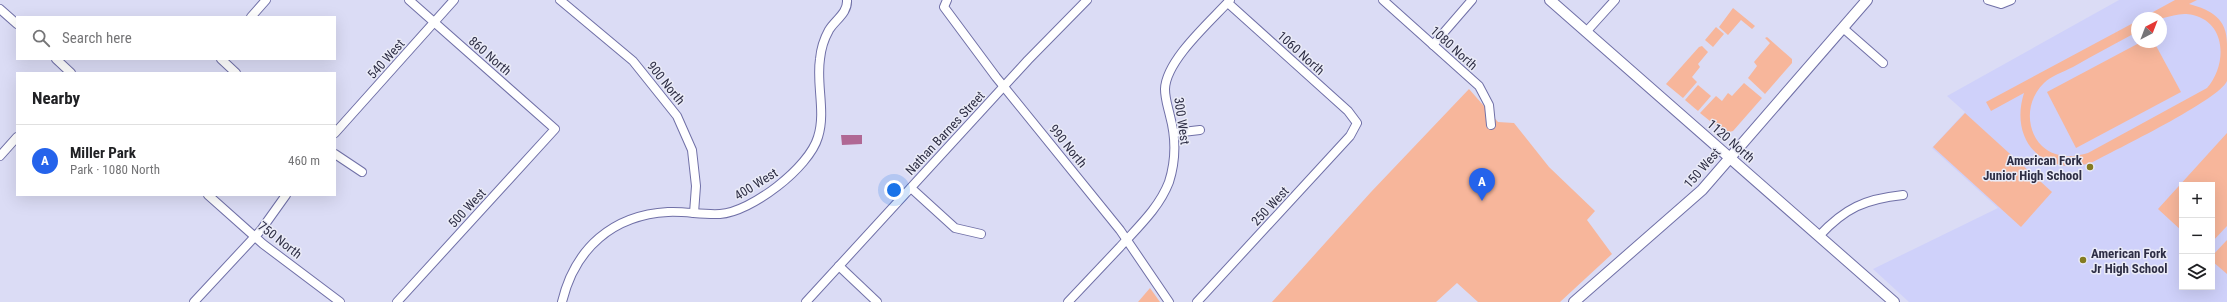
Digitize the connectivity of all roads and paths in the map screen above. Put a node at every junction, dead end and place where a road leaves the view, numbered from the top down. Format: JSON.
{"nodes":[{"id":1,"x":266,"y":0,"type":"edge"},
{"id":2,"x":409,"y":0,"type":"edge"},
{"id":3,"x":454,"y":0,"type":"edge"},
{"id":4,"x":560,"y":0,"type":"edge"},
{"id":5,"x":847,"y":0,"type":"edge"},
{"id":6,"x":1087,"y":0,"type":"edge"},
{"id":7,"x":1383,"y":0,"type":"edge"},
{"id":8,"x":1472,"y":0,"type":"edge"},
{"id":9,"x":1550,"y":0,"type":"edge"},
{"id":10,"x":1615,"y":0,"type":"edge"},
{"id":11,"x":1867,"y":0,"type":"edge"},
{"id":12,"x":1988,"y":0,"type":"edge"},
{"id":13,"x":2012,"y":0,"type":"edge"},
{"id":14,"x":1229,"y":1,"type":"edge"},
{"id":15,"x":945,"y":4,"type":"edge"},
{"id":16,"x":0,"y":9,"type":"edge"},
{"id":17,"x":252,"y":16,"type":"edge"},
{"id":18,"x":434,"y":22,"type":"junction"},
{"id":19,"x":16,"y":23,"type":"edge"},
{"id":20,"x":1843,"y":28,"type":"junction"},
{"id":21,"x":1586,"y":32,"type":"junction"},
{"id":22,"x":1433,"y":45,"type":"junction"},
{"id":23,"x":57,"y":60,"type":"edge"},
{"id":24,"x":222,"y":60,"type":"edge"},
{"id":25,"x":1883,"y":63,"type":"dead end"},
{"id":26,"x":71,"y":72,"type":"edge"},
{"id":27,"x":235,"y":72,"type":"edge"},
{"id":28,"x":1004,"y":86,"type":"junction"},
{"id":29,"x":1357,"y":123,"type":"joint"},
{"id":30,"x":1491,"y":125,"type":"dead end"},
{"id":31,"x":555,"y":130,"type":"joint"},
{"id":32,"x":1200,"y":130,"type":"dead end"},
{"id":33,"x":336,"y":132,"type":"edge"},
{"id":34,"x":1174,"y":133,"type":"junction"},
{"id":35,"x":16,"y":138,"type":"edge"},
{"id":36,"x":336,"y":155,"type":"edge"},
{"id":37,"x":0,"y":156,"type":"edge"},
{"id":38,"x":1730,"y":157,"type":"junction"},
{"id":39,"x":362,"y":172,"type":"dead end"},
{"id":40,"x":912,"y":188,"type":"junction"},
{"id":41,"x":1903,"y":194,"type":"dead end"},
{"id":42,"x":209,"y":196,"type":"edge"},
{"id":43,"x":285,"y":196,"type":"edge"},
{"id":44,"x":694,"y":213,"type":"junction"},
{"id":45,"x":981,"y":234,"type":"dead end"},
{"id":46,"x":1819,"y":236,"type":"junction"},
{"id":47,"x":254,"y":237,"type":"junction"},
{"id":48,"x":1127,"y":239,"type":"junction"},
{"id":49,"x":839,"y":266,"type":"junction"},
{"id":50,"x":194,"y":302,"type":"edge"},
{"id":51,"x":340,"y":302,"type":"edge"},
{"id":52,"x":397,"y":302,"type":"edge"},
{"id":53,"x":562,"y":302,"type":"edge"},
{"id":54,"x":806,"y":302,"type":"edge"},
{"id":55,"x":877,"y":302,"type":"edge"},
{"id":56,"x":1068,"y":302,"type":"edge"},
{"id":57,"x":1169,"y":302,"type":"edge"},
{"id":58,"x":1197,"y":302,"type":"edge"},
{"id":59,"x":1574,"y":302,"type":"edge"},
{"id":60,"x":1894,"y":302,"type":"edge"}],
"edges":[{"from":1,"to":17,"type":"street"},
{"from":2,"to":18,"type":"street","name":"860 North"},
{"from":3,"to":18,"type":"street","name":"540 West"},
{"from":4,"to":44,"type":"street","name":"900 North"},
{"from":5,"to":44,"type":"street","name":"400 West"},
{"from":6,"to":28,"type":"street","name":"Nathan Barnes Street"},
{"from":7,"to":22,"type":"street","name":"1080 North"},
{"from":8,"to":22,"type":"street"},
{"from":9,"to":21,"type":"street","name":"1120 North"},
{"from":10,"to":21,"type":"street"},
{"from":11,"to":20,"type":"street","name":"150 West"},
{"from":12,"to":13,"type":"street"},
{"from":14,"to":29,"type":"street","name":"1060 North"},
{"from":14,"to":34,"type":"street","name":"300 West"},
{"from":15,"to":28,"type":"street","name":"990 North"},
{"from":16,"to":19,"type":"street"},
{"from":18,"to":31,"type":"street","name":"860 North"},
{"from":18,"to":33,"type":"street","name":"540 West"},
{"from":20,"to":25,"type":"street"},
{"from":20,"to":38,"type":"street","name":"150 West"},
{"from":21,"to":38,"type":"street","name":"1120 North"},
{"from":22,"to":30,"type":"street","name":"1080 North"},
{"from":23,"to":26,"type":"street"},
{"from":24,"to":27,"type":"street"},
{"from":28,"to":40,"type":"street","name":"Nathan Barnes Street"},
{"from":28,"to":48,"type":"street","name":"990 North"},
{"from":29,"to":58,"type":"street","name":"250 West"},
{"from":31,"to":52,"type":"street","name":"500 West"},
{"from":32,"to":34,"type":"street"},
{"from":34,"to":48,"type":"street","name":"300 West"},
{"from":35,"to":37,"type":"street"},
{"from":36,"to":39,"type":"street"},
{"from":38,"to":46,"type":"street","name":"1120 North"},
{"from":38,"to":59,"type":"street","name":"150 West"},
{"from":40,"to":45,"type":"street"},
{"from":40,"to":49,"type":"street","name":"Nathan Barnes Street"},
{"from":41,"to":46,"type":"street"},
{"from":42,"to":47,"type":"street","name":"750 North"},
{"from":43,"to":47,"type":"street"},
{"from":44,"to":53,"type":"street","name":"400 West"},
{"from":46,"to":60,"type":"street","name":"1120 North"},
{"from":47,"to":50,"type":"street"},
{"from":47,"to":51,"type":"street","name":"750 North"},
{"from":48,"to":56,"type":"street","name":"300 West"},
{"from":48,"to":57,"type":"street","name":"990 North"},
{"from":49,"to":54,"type":"street","name":"Nathan Barnes Street"},
{"from":49,"to":55,"type":"street"}]}
